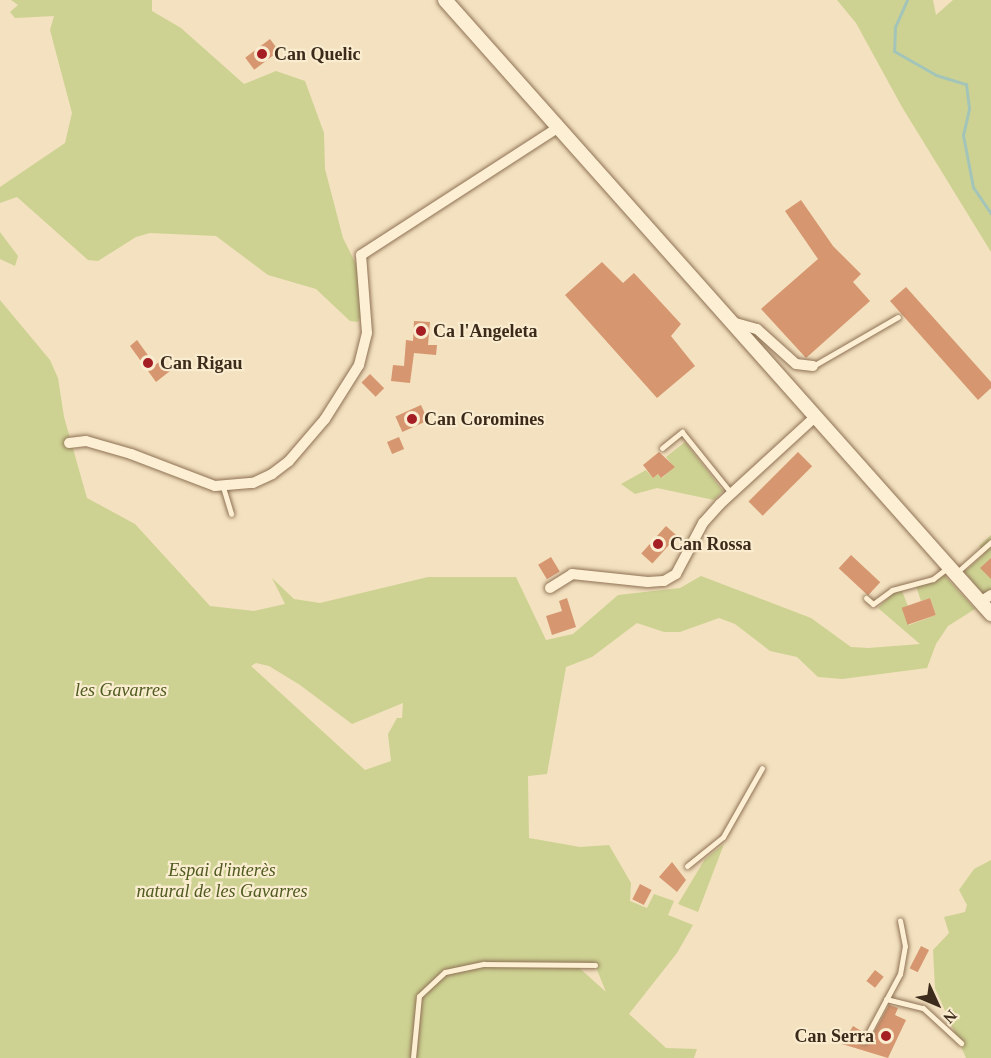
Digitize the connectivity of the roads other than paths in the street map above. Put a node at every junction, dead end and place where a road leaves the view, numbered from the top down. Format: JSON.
{"nodes":[{"id":1,"x":446,"y":0,"type":"edge"},
{"id":2,"x":559,"y":127,"type":"junction"},
{"id":3,"x":898,"y":317,"type":"dead end"},
{"id":4,"x":731,"y":322,"type":"junction"},
{"id":5,"x":813,"y":366,"type":"joint"},
{"id":6,"x":815,"y":417,"type":"junction"},
{"id":7,"x":69,"y":443,"type":"dead end"},
{"id":8,"x":662,"y":448,"type":"dead end"},
{"id":9,"x":223,"y":487,"type":"junction"},
{"id":10,"x":731,"y":493,"type":"junction"},
{"id":11,"x":231,"y":514,"type":"dead end"},
{"id":12,"x":991,"y":542,"type":"edge"},
{"id":13,"x":952,"y":570,"type":"junction"},
{"id":14,"x":550,"y":588,"type":"dead end"},
{"id":15,"x":866,"y":598,"type":"dead end"},
{"id":16,"x":985,"y":599,"type":"edge"},
{"id":17,"x":991,"y":614,"type":"edge"},
{"id":18,"x":762,"y":768,"type":"dead end"},
{"id":19,"x":687,"y":866,"type":"dead end"},
{"id":20,"x":900,"y":920,"type":"dead end"},
{"id":21,"x":595,"y":965,"type":"dead end"},
{"id":22,"x":886,"y":999,"type":"junction"},
{"id":23,"x":864,"y":1041,"type":"dead end"},
{"id":24,"x":961,"y":1043,"type":"dead end"},
{"id":25,"x":414,"y":1058,"type":"edge"}],
"edges":[{"from":1,"to":2,"type":"main road"},
{"from":2,"to":4,"type":"main road"},
{"from":2,"to":9,"type":"street"},
{"from":3,"to":5,"type":"lane"},
{"from":4,"to":5,"type":"street"},
{"from":4,"to":6,"type":"main road"},
{"from":6,"to":10,"type":"street"},
{"from":6,"to":13,"type":"main road"},
{"from":7,"to":9,"type":"street"},
{"from":8,"to":10,"type":"lane"},
{"from":9,"to":11,"type":"lane"},
{"from":10,"to":14,"type":"street"},
{"from":12,"to":13,"type":"lane"},
{"from":13,"to":15,"type":"lane"},
{"from":13,"to":16,"type":"main road"},
{"from":16,"to":17,"type":"main road"},
{"from":18,"to":19,"type":"lane"},
{"from":20,"to":22,"type":"lane"},
{"from":21,"to":25,"type":"lane"},
{"from":22,"to":23,"type":"lane"},
{"from":22,"to":24,"type":"lane"}]}
